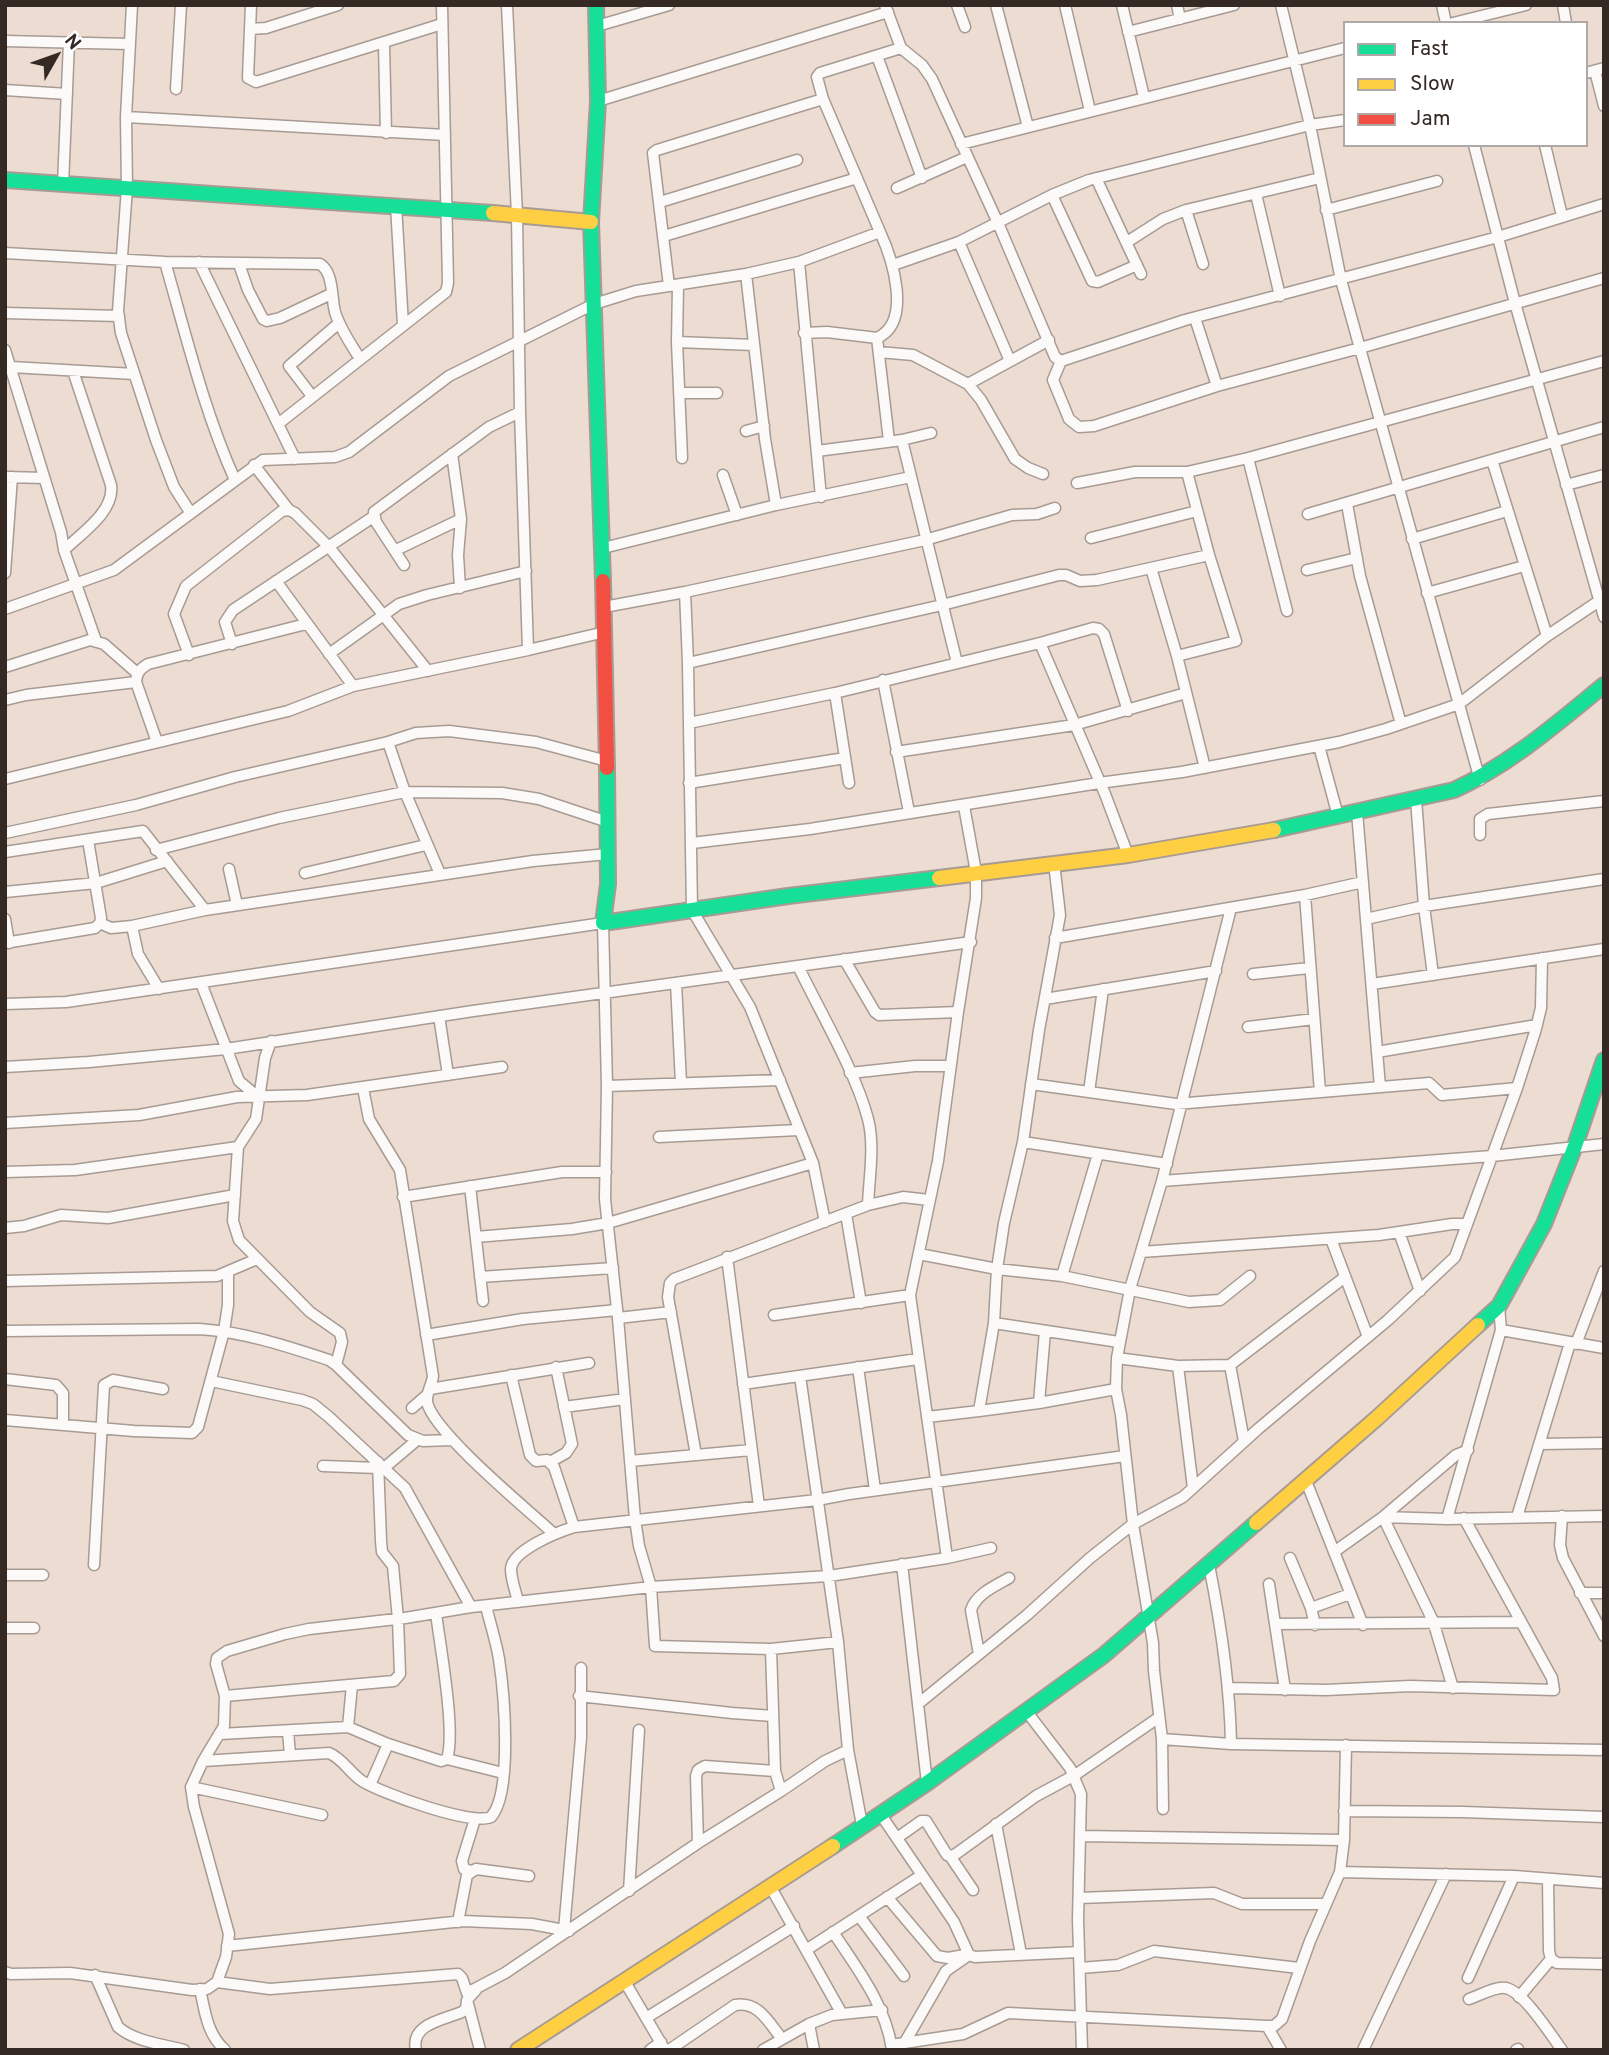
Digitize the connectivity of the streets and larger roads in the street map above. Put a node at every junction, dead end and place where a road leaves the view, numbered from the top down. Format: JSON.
{"nodes":[{"id":1,"x":132,"y":5,"type":"edge"},
{"id":2,"x":181,"y":5,"type":"edge"},
{"id":3,"x":251,"y":5,"type":"edge"},
{"id":4,"x":338,"y":5,"type":"edge"},
{"id":5,"x":442,"y":5,"type":"edge"},
{"id":6,"x":507,"y":5,"type":"edge"},
{"id":7,"x":596,"y":5,"type":"edge"},
{"id":8,"x":668,"y":5,"type":"edge"},
{"id":9,"x":957,"y":5,"type":"edge"},
{"id":10,"x":996,"y":5,"type":"edge"},
{"id":11,"x":1065,"y":5,"type":"edge"},
{"id":12,"x":1122,"y":5,"type":"edge"},
{"id":13,"x":1177,"y":5,"type":"edge"},
{"id":14,"x":1280,"y":5,"type":"edge"},
{"id":15,"x":1526,"y":5,"type":"edge"},
{"id":16,"x":1229,"y":6,"type":"edge"},
{"id":17,"x":886,"y":9,"type":"edge"},
{"id":18,"x":308,"y":10,"type":"edge"},
{"id":19,"x":1180,"y":19,"type":"junction"},
{"id":20,"x":1461,"y":21,"type":"edge"},
{"id":21,"x":442,"y":24,"type":"junction"},
{"id":22,"x":597,"y":26,"type":"junction"},
{"id":23,"x":965,"y":27,"type":"dead end"},
{"id":24,"x":250,"y":29,"type":"junction"},
{"id":25,"x":1128,"y":32,"type":"junction"},
{"id":26,"x":5,"y":41,"type":"edge"},
{"id":27,"x":69,"y":42,"type":"junction"},
{"id":28,"x":130,"y":44,"type":"junction"},
{"id":29,"x":384,"y":44,"type":"junction"},
{"id":30,"x":901,"y":48,"type":"junction"},
{"id":31,"x":1343,"y":48,"type":"edge"},
{"id":32,"x":877,"y":56,"type":"junction"},
{"id":33,"x":1293,"y":60,"type":"junction"},
{"id":34,"x":1595,"y":70,"type":"edge"},
{"id":35,"x":176,"y":89,"type":"dead end"},
{"id":36,"x":5,"y":90,"type":"edge"},
{"id":37,"x":67,"y":94,"type":"junction"},
{"id":38,"x":1144,"y":97,"type":"junction"},
{"id":39,"x":823,"y":99,"type":"junction"},
{"id":40,"x":598,"y":101,"type":"junction"},
{"id":41,"x":1604,"y":106,"type":"edge"},
{"id":42,"x":1090,"y":111,"type":"junction"},
{"id":43,"x":126,"y":117,"type":"junction"},
{"id":44,"x":1343,"y":120,"type":"edge"},
{"id":45,"x":1310,"y":125,"type":"junction"},
{"id":46,"x":1028,"y":127,"type":"junction"},
{"id":47,"x":386,"y":133,"type":"junction"},
{"id":48,"x":445,"y":135,"type":"junction"},
{"id":49,"x":961,"y":144,"type":"junction"},
{"id":50,"x":1475,"y":147,"type":"edge"},
{"id":51,"x":1545,"y":147,"type":"edge"},
{"id":52,"x":967,"y":158,"type":"junction"},
{"id":53,"x":797,"y":160,"type":"dead end"},
{"id":54,"x":857,"y":178,"type":"junction"},
{"id":55,"x":922,"y":178,"type":"junction"},
{"id":56,"x":1096,"y":178,"type":"junction"},
{"id":57,"x":1320,"y":178,"type":"junction"},
{"id":58,"x":5,"y":180,"type":"edge"},
{"id":59,"x":1437,"y":181,"type":"dead end"},
{"id":60,"x":63,"y":185,"type":"junction"},
{"id":61,"x":127,"y":188,"type":"junction"},
{"id":62,"x":897,"y":188,"type":"dead end"},
{"id":63,"x":1256,"y":194,"type":"junction"},
{"id":64,"x":1052,"y":195,"type":"junction"},
{"id":65,"x":660,"y":202,"type":"junction"},
{"id":66,"x":1604,"y":204,"type":"edge"},
{"id":67,"x":396,"y":205,"type":"junction"},
{"id":68,"x":446,"y":209,"type":"junction"},
{"id":69,"x":1186,"y":210,"type":"junction"},
{"id":70,"x":1326,"y":210,"type":"junction"},
{"id":71,"x":517,"y":215,"type":"junction"},
{"id":72,"x":1562,"y":216,"type":"junction"},
{"id":73,"x":591,"y":222,"type":"junction"},
{"id":74,"x":998,"y":223,"type":"junction"},
{"id":75,"x":880,"y":232,"type":"junction"},
{"id":76,"x":664,"y":236,"type":"junction"},
{"id":77,"x":1498,"y":237,"type":"junction"},
{"id":78,"x":959,"y":242,"type":"junction"},
{"id":79,"x":1126,"y":242,"type":"junction"},
{"id":80,"x":5,"y":253,"type":"edge"},
{"id":81,"x":123,"y":259,"type":"junction"},
{"id":82,"x":165,"y":262,"type":"junction"},
{"id":83,"x":199,"y":262,"type":"junction"},
{"id":84,"x":799,"y":262,"type":"junction"},
{"id":85,"x":239,"y":264,"type":"junction"},
{"id":86,"x":1203,"y":264,"type":"dead end"},
{"id":87,"x":893,"y":265,"type":"junction"},
{"id":88,"x":746,"y":274,"type":"junction"},
{"id":89,"x":1604,"y":278,"type":"edge"},
{"id":90,"x":1340,"y":280,"type":"junction"},
{"id":91,"x":674,"y":286,"type":"junction"},
{"id":92,"x":331,"y":295,"type":"junction"},
{"id":93,"x":1280,"y":296,"type":"junction"},
{"id":94,"x":1515,"y":303,"type":"junction"},
{"id":95,"x":594,"y":304,"type":"junction"},
{"id":96,"x":5,"y":313,"type":"edge"},
{"id":97,"x":119,"y":316,"type":"junction"},
{"id":98,"x":1195,"y":318,"type":"junction"},
{"id":99,"x":339,"y":323,"type":"junction"},
{"id":100,"x":403,"y":325,"type":"junction"},
{"id":101,"x":804,"y":333,"type":"junction"},
{"id":102,"x":877,"y":338,"type":"junction"},
{"id":103,"x":519,"y":340,"type":"junction"},
{"id":104,"x":1049,"y":340,"type":"junction"},
{"id":105,"x":677,"y":342,"type":"junction"},
{"id":106,"x":754,"y":345,"type":"junction"},
{"id":107,"x":1360,"y":348,"type":"junction"},
{"id":108,"x":5,"y":350,"type":"edge"},
{"id":109,"x":879,"y":352,"type":"junction"},
{"id":110,"x":359,"y":359,"type":"junction"},
{"id":111,"x":1010,"y":361,"type":"junction"},
{"id":112,"x":1061,"y":361,"type":"junction"},
{"id":113,"x":1604,"y":361,"type":"edge"},
{"id":114,"x":11,"y":367,"type":"junction"},
{"id":115,"x":73,"y":371,"type":"junction"},
{"id":116,"x":134,"y":374,"type":"junction"},
{"id":117,"x":1536,"y":379,"type":"junction"},
{"id":118,"x":968,"y":384,"type":"junction"},
{"id":119,"x":1217,"y":386,"type":"junction"},
{"id":120,"x":679,"y":393,"type":"junction"},
{"id":121,"x":718,"y":393,"type":"dead end"},
{"id":122,"x":312,"y":396,"type":"junction"},
{"id":123,"x":520,"y":412,"type":"junction"},
{"id":124,"x":1380,"y":422,"type":"junction"},
{"id":125,"x":278,"y":424,"type":"junction"},
{"id":126,"x":764,"y":426,"type":"junction"},
{"id":127,"x":1604,"y":427,"type":"edge"},
{"id":128,"x":746,"y":431,"type":"dead end"},
{"id":129,"x":931,"y":433,"type":"dead end"},
{"id":130,"x":902,"y":440,"type":"junction"},
{"id":131,"x":889,"y":441,"type":"junction"},
{"id":132,"x":1554,"y":442,"type":"junction"},
{"id":133,"x":817,"y":451,"type":"junction"},
{"id":134,"x":452,"y":454,"type":"junction"},
{"id":135,"x":682,"y":458,"type":"dead end"},
{"id":136,"x":1248,"y":458,"type":"junction"},
{"id":137,"x":295,"y":459,"type":"junction"},
{"id":138,"x":1492,"y":460,"type":"junction"},
{"id":139,"x":254,"y":465,"type":"junction"},
{"id":140,"x":1187,"y":472,"type":"junction"},
{"id":141,"x":1043,"y":474,"type":"dead end"},
{"id":142,"x":723,"y":475,"type":"dead end"},
{"id":143,"x":1604,"y":475,"type":"edge"},
{"id":144,"x":8,"y":477,"type":"edge"},
{"id":145,"x":911,"y":477,"type":"junction"},
{"id":146,"x":44,"y":478,"type":"junction"},
{"id":147,"x":235,"y":480,"type":"junction"},
{"id":148,"x":1077,"y":483,"type":"dead end"},
{"id":149,"x":1566,"y":485,"type":"junction"},
{"id":150,"x":1397,"y":488,"type":"junction"},
{"id":151,"x":821,"y":497,"type":"junction"},
{"id":152,"x":1347,"y":504,"type":"junction"},
{"id":153,"x":776,"y":505,"type":"junction"},
{"id":154,"x":1055,"y":508,"type":"dead end"},
{"id":155,"x":289,"y":510,"type":"junction"},
{"id":156,"x":1197,"y":511,"type":"junction"},
{"id":157,"x":1507,"y":511,"type":"junction"},
{"id":158,"x":190,"y":512,"type":"junction"},
{"id":159,"x":1308,"y":514,"type":"dead end"},
{"id":160,"x":737,"y":515,"type":"junction"},
{"id":161,"x":373,"y":517,"type":"junction"},
{"id":162,"x":461,"y":519,"type":"junction"},
{"id":163,"x":1091,"y":538,"type":"dead end"},
{"id":164,"x":925,"y":540,"type":"junction"},
{"id":165,"x":1412,"y":540,"type":"junction"},
{"id":166,"x":328,"y":547,"type":"junction"},
{"id":167,"x":603,"y":548,"type":"junction"},
{"id":168,"x":64,"y":550,"type":"junction"},
{"id":169,"x":396,"y":550,"type":"junction"},
{"id":170,"x":1209,"y":555,"type":"junction"},
{"id":171,"x":1357,"y":558,"type":"junction"},
{"id":172,"x":404,"y":565,"type":"dead end"},
{"id":173,"x":1524,"y":566,"type":"junction"},
{"id":174,"x":1151,"y":568,"type":"junction"},
{"id":175,"x":1307,"y":570,"type":"dead end"},
{"id":176,"x":526,"y":571,"type":"junction"},
{"id":177,"x":5,"y":573,"type":"edge"},
{"id":178,"x":276,"y":581,"type":"junction"},
{"id":179,"x":76,"y":584,"type":"junction"},
{"id":180,"x":460,"y":588,"type":"junction"},
{"id":181,"x":685,"y":592,"type":"junction"},
{"id":182,"x":1427,"y":593,"type":"junction"},
{"id":183,"x":1599,"y":601,"type":"junction"},
{"id":184,"x":942,"y":606,"type":"junction"},
{"id":185,"x":604,"y":607,"type":"junction"},
{"id":186,"x":5,"y":609,"type":"edge"},
{"id":187,"x":1287,"y":611,"type":"dead end"},
{"id":188,"x":383,"y":616,"type":"junction"},
{"id":189,"x":1604,"y":617,"type":"edge"},
{"id":190,"x":306,"y":624,"type":"junction"},
{"id":191,"x":606,"y":632,"type":"junction"},
{"id":192,"x":1547,"y":636,"type":"junction"},
{"id":193,"x":96,"y":640,"type":"junction"},
{"id":194,"x":1040,"y":643,"type":"junction"},
{"id":195,"x":232,"y":644,"type":"junction"},
{"id":196,"x":528,"y":650,"type":"junction"},
{"id":197,"x":189,"y":654,"type":"junction"},
{"id":198,"x":329,"y":654,"type":"junction"},
{"id":199,"x":1177,"y":656,"type":"junction"},
{"id":200,"x":688,"y":663,"type":"junction"},
{"id":201,"x":957,"y":663,"type":"junction"},
{"id":202,"x":5,"y":667,"type":"edge"},
{"id":203,"x":428,"y":671,"type":"junction"},
{"id":204,"x":136,"y":678,"type":"junction"},
{"id":205,"x":883,"y":680,"type":"junction"},
{"id":206,"x":353,"y":685,"type":"junction"},
{"id":207,"x":1604,"y":685,"type":"edge"},
{"id":208,"x":835,"y":693,"type":"junction"},
{"id":209,"x":1186,"y":693,"type":"junction"},
{"id":210,"x":5,"y":700,"type":"edge"},
{"id":211,"x":1458,"y":704,"type":"junction"},
{"id":212,"x":1128,"y":710,"type":"junction"},
{"id":213,"x":690,"y":723,"type":"junction"},
{"id":214,"x":1401,"y":724,"type":"junction"},
{"id":215,"x":1074,"y":725,"type":"junction"},
{"id":216,"x":157,"y":742,"type":"junction"},
{"id":217,"x":388,"y":742,"type":"junction"},
{"id":218,"x":1319,"y":746,"type":"junction"},
{"id":219,"x":897,"y":752,"type":"junction"},
{"id":220,"x":845,"y":758,"type":"junction"},
{"id":221,"x":607,"y":761,"type":"junction"},
{"id":222,"x":1205,"y":768,"type":"junction"},
{"id":223,"x":5,"y":779,"type":"edge"},
{"id":224,"x":1480,"y":780,"type":"junction"},
{"id":225,"x":689,"y":783,"type":"junction"},
{"id":226,"x":849,"y":783,"type":"dead end"},
{"id":227,"x":1099,"y":783,"type":"junction"},
{"id":228,"x":405,"y":792,"type":"junction"},
{"id":229,"x":1416,"y":799,"type":"junction"},
{"id":230,"x":1604,"y":801,"type":"edge"},
{"id":231,"x":964,"y":806,"type":"junction"},
{"id":232,"x":909,"y":812,"type":"junction"},
{"id":233,"x":1357,"y":812,"type":"junction"},
{"id":234,"x":1338,"y":817,"type":"junction"},
{"id":235,"x":608,"y":822,"type":"junction"},
{"id":236,"x":5,"y":834,"type":"edge"},
{"id":237,"x":1480,"y":835,"type":"dead end"},
{"id":238,"x":88,"y":840,"type":"junction"},
{"id":239,"x":692,"y":843,"type":"junction"},
{"id":240,"x":426,"y":845,"type":"junction"},
{"id":241,"x":156,"y":850,"type":"junction"},
{"id":242,"x":5,"y":852,"type":"edge"},
{"id":243,"x":608,"y":854,"type":"junction"},
{"id":244,"x":1128,"y":855,"type":"junction"},
{"id":245,"x":166,"y":861,"type":"junction"},
{"id":246,"x":1054,"y":863,"type":"junction"},
{"id":247,"x":229,"y":869,"type":"dead end"},
{"id":248,"x":976,"y":872,"type":"junction"},
{"id":249,"x":305,"y":873,"type":"dead end"},
{"id":250,"x":440,"y":874,"type":"junction"},
{"id":251,"x":1604,"y":879,"type":"edge"},
{"id":252,"x":1363,"y":882,"type":"junction"},
{"id":253,"x":96,"y":883,"type":"junction"},
{"id":254,"x":5,"y":892,"type":"edge"},
{"id":255,"x":1305,"y":895,"type":"junction"},
{"id":256,"x":237,"y":905,"type":"junction"},
{"id":257,"x":1424,"y":906,"type":"junction"},
{"id":258,"x":1231,"y":908,"type":"junction"},
{"id":259,"x":205,"y":910,"type":"junction"},
{"id":260,"x":692,"y":910,"type":"junction"},
{"id":261,"x":5,"y":919,"type":"edge"},
{"id":262,"x":1366,"y":919,"type":"junction"},
{"id":263,"x":100,"y":923,"type":"junction"},
{"id":264,"x":603,"y":923,"type":"junction"},
{"id":265,"x":132,"y":926,"type":"junction"},
{"id":266,"x":1055,"y":938,"type":"junction"},
{"id":267,"x":971,"y":942,"type":"junction"},
{"id":268,"x":7,"y":943,"type":"edge"},
{"id":269,"x":1604,"y":949,"type":"edge"},
{"id":270,"x":1542,"y":958,"type":"junction"},
{"id":271,"x":844,"y":959,"type":"junction"},
{"id":272,"x":798,"y":966,"type":"junction"},
{"id":273,"x":1309,"y":968,"type":"junction"},
{"id":274,"x":1216,"y":971,"type":"junction"},
{"id":275,"x":1252,"y":974,"type":"dead end"},
{"id":276,"x":732,"y":975,"type":"junction"},
{"id":277,"x":1433,"y":975,"type":"junction"},
{"id":278,"x":676,"y":983,"type":"junction"},
{"id":279,"x":201,"y":984,"type":"junction"},
{"id":280,"x":1372,"y":984,"type":"junction"},
{"id":281,"x":159,"y":989,"type":"junction"},
{"id":282,"x":1103,"y":989,"type":"junction"},
{"id":283,"x":605,"y":993,"type":"junction"},
{"id":284,"x":1045,"y":999,"type":"junction"},
{"id":285,"x":5,"y":1004,"type":"edge"},
{"id":286,"x":958,"y":1012,"type":"junction"},
{"id":287,"x":439,"y":1016,"type":"junction"},
{"id":288,"x":1314,"y":1019,"type":"junction"},
{"id":289,"x":1537,"y":1025,"type":"junction"},
{"id":290,"x":1248,"y":1027,"type":"dead end"},
{"id":291,"x":271,"y":1041,"type":"junction"},
{"id":292,"x":226,"y":1049,"type":"junction"},
{"id":293,"x":1377,"y":1052,"type":"junction"},
{"id":294,"x":1604,"y":1060,"type":"edge"},
{"id":295,"x":950,"y":1066,"type":"junction"},
{"id":296,"x":5,"y":1067,"type":"edge"},
{"id":297,"x":502,"y":1067,"type":"dead end"},
{"id":298,"x":850,"y":1073,"type":"junction"},
{"id":299,"x":448,"y":1075,"type":"junction"},
{"id":300,"x":779,"y":1080,"type":"junction"},
{"id":301,"x":681,"y":1083,"type":"junction"},
{"id":302,"x":1031,"y":1084,"type":"junction"},
{"id":303,"x":607,"y":1086,"type":"junction"},
{"id":304,"x":1380,"y":1087,"type":"junction"},
{"id":305,"x":363,"y":1088,"type":"junction"},
{"id":306,"x":1517,"y":1088,"type":"junction"},
{"id":307,"x":1089,"y":1092,"type":"junction"},
{"id":308,"x":1320,"y":1092,"type":"junction"},
{"id":309,"x":258,"y":1097,"type":"junction"},
{"id":310,"x":1182,"y":1103,"type":"junction"},
{"id":311,"x":5,"y":1122,"type":"edge"},
{"id":312,"x":798,"y":1130,"type":"junction"},
{"id":313,"x":659,"y":1137,"type":"dead end"},
{"id":314,"x":1023,"y":1142,"type":"junction"},
{"id":315,"x":1604,"y":1144,"type":"edge"},
{"id":316,"x":1575,"y":1146,"type":"junction"},
{"id":317,"x":238,"y":1147,"type":"junction"},
{"id":318,"x":1098,"y":1154,"type":"junction"},
{"id":319,"x":1492,"y":1156,"type":"junction"},
{"id":320,"x":813,"y":1163,"type":"junction"},
{"id":321,"x":1167,"y":1164,"type":"junction"},
{"id":322,"x":5,"y":1172,"type":"edge"},
{"id":323,"x":606,"y":1172,"type":"junction"},
{"id":324,"x":1162,"y":1181,"type":"junction"},
{"id":325,"x":470,"y":1186,"type":"junction"},
{"id":326,"x":235,"y":1195,"type":"junction"},
{"id":327,"x":403,"y":1196,"type":"junction"},
{"id":328,"x":929,"y":1200,"type":"junction"},
{"id":329,"x":868,"y":1205,"type":"junction"},
{"id":330,"x":846,"y":1214,"type":"junction"},
{"id":331,"x":825,"y":1222,"type":"junction"},
{"id":332,"x":608,"y":1223,"type":"junction"},
{"id":333,"x":1466,"y":1224,"type":"junction"},
{"id":334,"x":5,"y":1228,"type":"edge"},
{"id":335,"x":1399,"y":1232,"type":"junction"},
{"id":336,"x":475,"y":1237,"type":"junction"},
{"id":337,"x":1331,"y":1239,"type":"junction"},
{"id":338,"x":1141,"y":1252,"type":"junction"},
{"id":339,"x":919,"y":1254,"type":"junction"},
{"id":340,"x":727,"y":1257,"type":"junction"},
{"id":341,"x":257,"y":1259,"type":"junction"},
{"id":342,"x":613,"y":1268,"type":"junction"},
{"id":343,"x":997,"y":1269,"type":"junction"},
{"id":344,"x":228,"y":1273,"type":"junction"},
{"id":345,"x":1603,"y":1273,"type":"edge"},
{"id":346,"x":1062,"y":1276,"type":"junction"},
{"id":347,"x":1250,"y":1276,"type":"dead end"},
{"id":348,"x":480,"y":1277,"type":"junction"},
{"id":349,"x":1345,"y":1277,"type":"junction"},
{"id":350,"x":5,"y":1281,"type":"edge"},
{"id":351,"x":1130,"y":1289,"type":"junction"},
{"id":352,"x":1420,"y":1291,"type":"junction"},
{"id":353,"x":910,"y":1295,"type":"junction"},
{"id":354,"x":483,"y":1301,"type":"dead end"},
{"id":355,"x":861,"y":1303,"type":"junction"},
{"id":356,"x":1499,"y":1307,"type":"junction"},
{"id":357,"x":671,"y":1312,"type":"junction"},
{"id":358,"x":618,"y":1314,"type":"junction"},
{"id":359,"x":774,"y":1315,"type":"dead end"},
{"id":360,"x":994,"y":1323,"type":"junction"},
{"id":361,"x":1501,"y":1330,"type":"junction"},
{"id":362,"x":5,"y":1331,"type":"edge"},
{"id":363,"x":224,"y":1331,"type":"junction"},
{"id":364,"x":1045,"y":1331,"type":"junction"},
{"id":365,"x":426,"y":1335,"type":"junction"},
{"id":366,"x":1368,"y":1337,"type":"junction"},
{"id":367,"x":1119,"y":1342,"type":"junction"},
{"id":368,"x":1573,"y":1344,"type":"junction"},
{"id":369,"x":1604,"y":1348,"type":"edge"},
{"id":370,"x":1117,"y":1358,"type":"junction"},
{"id":371,"x":918,"y":1359,"type":"junction"},
{"id":372,"x":589,"y":1363,"type":"dead end"},
{"id":373,"x":336,"y":1365,"type":"junction"},
{"id":374,"x":1230,"y":1365,"type":"junction"},
{"id":375,"x":1178,"y":1366,"type":"junction"},
{"id":376,"x":556,"y":1367,"type":"junction"},
{"id":377,"x":859,"y":1367,"type":"junction"},
{"id":378,"x":511,"y":1375,"type":"junction"},
{"id":379,"x":800,"y":1376,"type":"junction"},
{"id":380,"x":5,"y":1379,"type":"edge"},
{"id":381,"x":211,"y":1381,"type":"junction"},
{"id":382,"x":743,"y":1384,"type":"junction"},
{"id":383,"x":163,"y":1389,"type":"dead end"},
{"id":384,"x":1116,"y":1389,"type":"junction"},
{"id":385,"x":428,"y":1392,"type":"junction"},
{"id":386,"x":625,"y":1399,"type":"junction"},
{"id":387,"x":1039,"y":1403,"type":"junction"},
{"id":388,"x":564,"y":1407,"type":"junction"},
{"id":389,"x":412,"y":1408,"type":"dead end"},
{"id":390,"x":979,"y":1410,"type":"junction"},
{"id":391,"x":927,"y":1417,"type":"junction"},
{"id":392,"x":5,"y":1420,"type":"edge"},
{"id":393,"x":63,"y":1425,"type":"junction"},
{"id":394,"x":103,"y":1428,"type":"junction"},
{"id":395,"x":417,"y":1440,"type":"junction"},
{"id":396,"x":452,"y":1440,"type":"junction"},
{"id":397,"x":1244,"y":1441,"type":"junction"},
{"id":398,"x":1604,"y":1443,"type":"edge"},
{"id":399,"x":1540,"y":1444,"type":"junction"},
{"id":400,"x":751,"y":1450,"type":"junction"},
{"id":401,"x":1468,"y":1450,"type":"junction"},
{"id":402,"x":696,"y":1455,"type":"junction"},
{"id":403,"x":1125,"y":1456,"type":"junction"},
{"id":404,"x":631,"y":1461,"type":"junction"},
{"id":405,"x":550,"y":1462,"type":"junction"},
{"id":406,"x":323,"y":1466,"type":"dead end"},
{"id":407,"x":380,"y":1466,"type":"junction"},
{"id":408,"x":1306,"y":1481,"type":"junction"},
{"id":409,"x":938,"y":1482,"type":"junction"},
{"id":410,"x":1193,"y":1488,"type":"junction"},
{"id":411,"x":875,"y":1490,"type":"junction"},
{"id":412,"x":817,"y":1500,"type":"junction"},
{"id":413,"x":759,"y":1506,"type":"junction"},
{"id":414,"x":1562,"y":1516,"type":"junction"},
{"id":415,"x":1604,"y":1516,"type":"edge"},
{"id":416,"x":1383,"y":1517,"type":"junction"},
{"id":417,"x":1517,"y":1517,"type":"junction"},
{"id":418,"x":1447,"y":1518,"type":"junction"},
{"id":419,"x":1464,"y":1518,"type":"junction"},
{"id":420,"x":635,"y":1519,"type":"junction"},
{"id":421,"x":1133,"y":1524,"type":"junction"},
{"id":422,"x":574,"y":1527,"type":"junction"},
{"id":423,"x":553,"y":1533,"type":"junction"},
{"id":424,"x":991,"y":1548,"type":"dead end"},
{"id":425,"x":1334,"y":1552,"type":"junction"},
{"id":426,"x":947,"y":1558,"type":"junction"},
{"id":427,"x":1290,"y":1558,"type":"dead end"},
{"id":428,"x":902,"y":1564,"type":"junction"},
{"id":429,"x":94,"y":1565,"type":"dead end"},
{"id":430,"x":1209,"y":1565,"type":"junction"},
{"id":431,"x":5,"y":1574,"type":"edge"},
{"id":432,"x":43,"y":1575,"type":"dead end"},
{"id":433,"x":829,"y":1576,"type":"junction"},
{"id":434,"x":1009,"y":1577,"type":"dead end"},
{"id":435,"x":1269,"y":1584,"type":"dead end"},
{"id":436,"x":652,"y":1587,"type":"junction"},
{"id":437,"x":1580,"y":1593,"type":"junction"},
{"id":438,"x":1604,"y":1593,"type":"edge"},
{"id":439,"x":1350,"y":1594,"type":"junction"},
{"id":440,"x":518,"y":1602,"type":"junction"},
{"id":441,"x":486,"y":1606,"type":"junction"},
{"id":442,"x":471,"y":1607,"type":"junction"},
{"id":443,"x":1311,"y":1608,"type":"junction"},
{"id":444,"x":436,"y":1613,"type":"junction"},
{"id":445,"x":1149,"y":1618,"type":"junction"},
{"id":446,"x":398,"y":1619,"type":"junction"},
{"id":447,"x":1433,"y":1622,"type":"junction"},
{"id":448,"x":1520,"y":1622,"type":"junction"},
{"id":449,"x":1275,"y":1625,"type":"junction"},
{"id":450,"x":1315,"y":1625,"type":"junction"},
{"id":451,"x":1363,"y":1625,"type":"junction"},
{"id":452,"x":5,"y":1628,"type":"edge"},
{"id":453,"x":34,"y":1628,"type":"dead end"},
{"id":454,"x":1604,"y":1636,"type":"edge"},
{"id":455,"x":838,"y":1642,"type":"junction"},
{"id":456,"x":771,"y":1649,"type":"junction"},
{"id":457,"x":979,"y":1654,"type":"junction"},
{"id":458,"x":581,"y":1668,"type":"dead end"},
{"id":459,"x":352,"y":1685,"type":"junction"},
{"id":460,"x":1229,"y":1688,"type":"junction"},
{"id":461,"x":1453,"y":1688,"type":"junction"},
{"id":462,"x":1285,"y":1690,"type":"junction"},
{"id":463,"x":225,"y":1696,"type":"junction"},
{"id":464,"x":579,"y":1696,"type":"junction"},
{"id":465,"x":918,"y":1704,"type":"junction"},
{"id":466,"x":1027,"y":1712,"type":"junction"},
{"id":467,"x":774,"y":1716,"type":"junction"},
{"id":468,"x":1158,"y":1718,"type":"junction"},
{"id":469,"x":348,"y":1727,"type":"junction"},
{"id":470,"x":639,"y":1730,"type":"dead end"},
{"id":471,"x":288,"y":1731,"type":"junction"},
{"id":472,"x":220,"y":1734,"type":"junction"},
{"id":473,"x":1161,"y":1739,"type":"junction"},
{"id":474,"x":388,"y":1744,"type":"junction"},
{"id":475,"x":1231,"y":1744,"type":"junction"},
{"id":476,"x":1346,"y":1745,"type":"junction"},
{"id":477,"x":848,"y":1750,"type":"junction"},
{"id":478,"x":1604,"y":1750,"type":"edge"},
{"id":479,"x":290,"y":1755,"type":"junction"},
{"id":480,"x":447,"y":1759,"type":"junction"},
{"id":481,"x":203,"y":1761,"type":"junction"},
{"id":482,"x":775,"y":1771,"type":"junction"},
{"id":483,"x":503,"y":1773,"type":"junction"},
{"id":484,"x":1074,"y":1775,"type":"junction"},
{"id":485,"x":927,"y":1783,"type":"junction"},
{"id":486,"x":370,"y":1785,"type":"junction"},
{"id":487,"x":191,"y":1787,"type":"junction"},
{"id":488,"x":781,"y":1791,"type":"junction"},
{"id":489,"x":1163,"y":1809,"type":"dead end"},
{"id":490,"x":1345,"y":1811,"type":"junction"},
{"id":491,"x":322,"y":1815,"type":"dead end"},
{"id":492,"x":881,"y":1815,"type":"junction"},
{"id":493,"x":1604,"y":1817,"type":"edge"},
{"id":494,"x":475,"y":1819,"type":"junction"},
{"id":495,"x":996,"y":1824,"type":"junction"},
{"id":496,"x":862,"y":1825,"type":"junction"},
{"id":497,"x":1081,"y":1836,"type":"junction"},
{"id":498,"x":897,"y":1838,"type":"junction"},
{"id":499,"x":1344,"y":1840,"type":"junction"},
{"id":500,"x":698,"y":1843,"type":"junction"},
{"id":501,"x":950,"y":1856,"type":"junction"},
{"id":502,"x":471,"y":1871,"type":"junction"},
{"id":503,"x":1340,"y":1872,"type":"junction"},
{"id":504,"x":1446,"y":1874,"type":"junction"},
{"id":505,"x":922,"y":1875,"type":"junction"},
{"id":506,"x":528,"y":1876,"type":"dead end"},
{"id":507,"x":1514,"y":1876,"type":"junction"},
{"id":508,"x":1548,"y":1879,"type":"junction"},
{"id":509,"x":1604,"y":1883,"type":"edge"},
{"id":510,"x":770,"y":1886,"type":"junction"},
{"id":511,"x":972,"y":1890,"type":"dead end"},
{"id":512,"x":629,"y":1891,"type":"junction"},
{"id":513,"x":887,"y":1897,"type":"junction"},
{"id":514,"x":1079,"y":1898,"type":"junction"},
{"id":515,"x":1325,"y":1904,"type":"junction"},
{"id":516,"x":859,"y":1916,"type":"junction"},
{"id":517,"x":458,"y":1922,"type":"junction"},
{"id":518,"x":794,"y":1926,"type":"junction"},
{"id":519,"x":567,"y":1930,"type":"junction"},
{"id":520,"x":833,"y":1933,"type":"junction"},
{"id":521,"x":227,"y":1946,"type":"junction"},
{"id":522,"x":806,"y":1950,"type":"junction"},
{"id":523,"x":1079,"y":1952,"type":"junction"},
{"id":524,"x":1021,"y":1954,"type":"junction"},
{"id":525,"x":969,"y":1955,"type":"junction"},
{"id":526,"x":1551,"y":1959,"type":"junction"},
{"id":527,"x":1604,"y":1964,"type":"edge"},
{"id":528,"x":1080,"y":1968,"type":"junction"},
{"id":529,"x":1299,"y":1968,"type":"junction"},
{"id":530,"x":5,"y":1972,"type":"edge"},
{"id":531,"x":95,"y":1975,"type":"junction"},
{"id":532,"x":904,"y":1976,"type":"dead end"},
{"id":533,"x":1468,"y":1978,"type":"dead end"},
{"id":534,"x":217,"y":1982,"type":"junction"},
{"id":535,"x":625,"y":1982,"type":"junction"},
{"id":536,"x":479,"y":1987,"type":"junction"},
{"id":537,"x":200,"y":1989,"type":"junction"},
{"id":538,"x":1519,"y":1997,"type":"junction"},
{"id":539,"x":1469,"y":1999,"type":"dead end"},
{"id":540,"x":467,"y":2000,"type":"junction"},
{"id":541,"x":882,"y":2010,"type":"junction"},
{"id":542,"x":842,"y":2014,"type":"junction"},
{"id":543,"x":1080,"y":2016,"type":"junction"},
{"id":544,"x":646,"y":2018,"type":"junction"},
{"id":545,"x":809,"y":2024,"type":"junction"},
{"id":546,"x":1267,"y":2026,"type":"junction"},
{"id":547,"x":782,"y":2039,"type":"junction"},
{"id":548,"x":905,"y":2042,"type":"junction"},
{"id":549,"x":665,"y":2047,"type":"edge"},
{"id":550,"x":892,"y":2047,"type":"edge"},
{"id":551,"x":184,"y":2050,"type":"edge"},
{"id":552,"x":225,"y":2050,"type":"edge"},
{"id":553,"x":416,"y":2050,"type":"edge"},
{"id":554,"x":480,"y":2050,"type":"edge"},
{"id":555,"x":519,"y":2050,"type":"edge"},
{"id":556,"x":650,"y":2050,"type":"edge"},
{"id":557,"x":763,"y":2050,"type":"edge"},
{"id":558,"x":814,"y":2050,"type":"edge"},
{"id":559,"x":1082,"y":2050,"type":"edge"},
{"id":560,"x":1281,"y":2050,"type":"edge"},
{"id":561,"x":1363,"y":2050,"type":"edge"},
{"id":562,"x":1562,"y":2050,"type":"edge"}],
"edges":[{"from":1,"to":28,"type":"street"},
{"from":2,"to":35,"type":"street"},
{"from":3,"to":24,"type":"street"},
{"from":4,"to":18,"type":"street"},
{"from":5,"to":21,"type":"street"},
{"from":6,"to":71,"type":"street"},
{"from":7,"to":22,"type":"street"},
{"from":8,"to":22,"type":"street"},
{"from":9,"to":23,"type":"street"},
{"from":10,"to":46,"type":"street"},
{"from":11,"to":42,"type":"street"},
{"from":12,"to":25,"type":"street"},
{"from":13,"to":19,"type":"street"},
{"from":14,"to":33,"type":"street"},
{"from":15,"to":20,"type":"street"},
{"from":16,"to":19,"type":"street"},
{"from":17,"to":30,"type":"street"},
{"from":17,"to":40,"type":"street"},
{"from":18,"to":24,"type":"street"},
{"from":19,"to":25,"type":"street"},
{"from":21,"to":29,"type":"street"},
{"from":21,"to":48,"type":"street"},
{"from":22,"to":40,"type":"street"},
{"from":24,"to":29,"type":"street"},
{"from":25,"to":38,"type":"street"},
{"from":26,"to":27,"type":"street"},
{"from":27,"to":28,"type":"street"},
{"from":27,"to":37,"type":"street"},
{"from":28,"to":43,"type":"street"},
{"from":29,"to":47,"type":"street"},
{"from":30,"to":32,"type":"street"},
{"from":30,"to":49,"type":"street"},
{"from":31,"to":33,"type":"street"},
{"from":32,"to":39,"type":"street"},
{"from":32,"to":55,"type":"street"},
{"from":33,"to":38,"type":"street"},
{"from":33,"to":45,"type":"street"},
{"from":34,"to":41,"type":"street"},
{"from":36,"to":37,"type":"street"},
{"from":37,"to":60,"type":"street"},
{"from":38,"to":42,"type":"street"},
{"from":39,"to":54,"type":"street"},
{"from":39,"to":65,"type":"street"},
{"from":40,"to":73,"type":"street"},
{"from":42,"to":46,"type":"street"},
{"from":43,"to":47,"type":"street"},
{"from":43,"to":61,"type":"street"},
{"from":44,"to":45,"type":"street"},
{"from":45,"to":56,"type":"street"},
{"from":45,"to":57,"type":"street"},
{"from":46,"to":49,"type":"street"},
{"from":47,"to":48,"type":"street"},
{"from":48,"to":68,"type":"street"},
{"from":49,"to":52,"type":"street"},
{"from":50,"to":77,"type":"street"},
{"from":51,"to":72,"type":"street"},
{"from":52,"to":55,"type":"street"},
{"from":52,"to":74,"type":"street"},
{"from":53,"to":65,"type":"street"},
{"from":54,"to":75,"type":"street"},
{"from":54,"to":76,"type":"street"},
{"from":55,"to":62,"type":"street"},
{"from":56,"to":64,"type":"street"},
{"from":56,"to":79,"type":"street"},
{"from":57,"to":63,"type":"street"},
{"from":57,"to":70,"type":"street"},
{"from":58,"to":60,"type":"street"},
{"from":59,"to":70,"type":"street"},
{"from":60,"to":61,"type":"street"},
{"from":61,"to":67,"type":"street"},
{"from":61,"to":81,"type":"street"},
{"from":63,"to":69,"type":"street"},
{"from":63,"to":93,"type":"street"},
{"from":64,"to":74,"type":"street"},
{"from":64,"to":79,"type":"street"},
{"from":65,"to":76,"type":"street"},
{"from":66,"to":72,"type":"street"},
{"from":67,"to":68,"type":"street"},
{"from":67,"to":100,"type":"street"},
{"from":68,"to":71,"type":"street"},
{"from":68,"to":100,"type":"street"},
{"from":69,"to":79,"type":"street"},
{"from":69,"to":86,"type":"street"},
{"from":70,"to":90,"type":"street"},
{"from":71,"to":73,"type":"street"},
{"from":71,"to":103,"type":"street"},
{"from":72,"to":77,"type":"street"},
{"from":73,"to":95,"type":"street"},
{"from":74,"to":78,"type":"street"},
{"from":74,"to":104,"type":"street"},
{"from":75,"to":84,"type":"street"},
{"from":75,"to":87,"type":"street"},
{"from":76,"to":91,"type":"street"},
{"from":77,"to":90,"type":"street"},
{"from":77,"to":94,"type":"street"},
{"from":78,"to":87,"type":"street"},
{"from":78,"to":111,"type":"street"},
{"from":80,"to":81,"type":"street"},
{"from":81,"to":82,"type":"street"},
{"from":81,"to":97,"type":"street"},
{"from":82,"to":83,"type":"street"},
{"from":82,"to":147,"type":"street"},
{"from":83,"to":85,"type":"street"},
{"from":83,"to":125,"type":"street"},
{"from":84,"to":88,"type":"street"},
{"from":84,"to":101,"type":"street"},
{"from":85,"to":92,"type":"street"},
{"from":85,"to":92,"type":"street"},
{"from":87,"to":102,"type":"street"},
{"from":88,"to":91,"type":"street"},
{"from":88,"to":106,"type":"street"},
{"from":89,"to":94,"type":"street"},
{"from":90,"to":93,"type":"street"},
{"from":90,"to":107,"type":"street"},
{"from":91,"to":95,"type":"street"},
{"from":91,"to":105,"type":"street"},
{"from":92,"to":99,"type":"street"},
{"from":93,"to":98,"type":"street"},
{"from":94,"to":107,"type":"street"},
{"from":94,"to":117,"type":"street"},
{"from":95,"to":103,"type":"street"},
{"from":95,"to":167,"type":"street"},
{"from":96,"to":97,"type":"street"},
{"from":97,"to":116,"type":"street"},
{"from":98,"to":112,"type":"street"},
{"from":98,"to":119,"type":"street"},
{"from":99,"to":110,"type":"street"},
{"from":99,"to":122,"type":"street"},
{"from":100,"to":110,"type":"street"},
{"from":101,"to":102,"type":"street"},
{"from":101,"to":133,"type":"street"},
{"from":102,"to":109,"type":"street"},
{"from":103,"to":123,"type":"street"},
{"from":103,"to":137,"type":"street"},
{"from":104,"to":111,"type":"street"},
{"from":104,"to":112,"type":"street"},
{"from":105,"to":106,"type":"street"},
{"from":105,"to":120,"type":"street"},
{"from":106,"to":126,"type":"street"},
{"from":107,"to":119,"type":"street"},
{"from":107,"to":124,"type":"street"},
{"from":108,"to":114,"type":"street"},
{"from":109,"to":118,"type":"street"},
{"from":109,"to":131,"type":"street"},
{"from":110,"to":122,"type":"street"},
{"from":111,"to":118,"type":"street"},
{"from":112,"to":119,"type":"street"},
{"from":113,"to":117,"type":"street"},
{"from":114,"to":115,"type":"street"},
{"from":114,"to":146,"type":"street"},
{"from":115,"to":116,"type":"street"},
{"from":115,"to":168,"type":"street"},
{"from":116,"to":158,"type":"street"},
{"from":117,"to":124,"type":"street"},
{"from":117,"to":132,"type":"street"},
{"from":118,"to":141,"type":"street"},
{"from":120,"to":121,"type":"street"},
{"from":120,"to":135,"type":"street"},
{"from":122,"to":125,"type":"street"},
{"from":123,"to":134,"type":"street"},
{"from":123,"to":176,"type":"street"},
{"from":124,"to":136,"type":"street"},
{"from":124,"to":150,"type":"street"},
{"from":125,"to":137,"type":"street"},
{"from":126,"to":128,"type":"street"},
{"from":126,"to":153,"type":"street"},
{"from":127,"to":132,"type":"street"},
{"from":129,"to":130,"type":"street"},
{"from":130,"to":131,"type":"street"},
{"from":130,"to":145,"type":"street"},
{"from":131,"to":133,"type":"street"},
{"from":132,"to":138,"type":"street"},
{"from":132,"to":149,"type":"street"},
{"from":133,"to":151,"type":"street"},
{"from":134,"to":161,"type":"street"},
{"from":134,"to":162,"type":"street"},
{"from":136,"to":140,"type":"street"},
{"from":136,"to":187,"type":"street"},
{"from":137,"to":139,"type":"street"},
{"from":138,"to":150,"type":"street"},
{"from":138,"to":157,"type":"street"},
{"from":139,"to":147,"type":"street"},
{"from":139,"to":155,"type":"street"},
{"from":140,"to":148,"type":"street"},
{"from":140,"to":156,"type":"street"},
{"from":142,"to":160,"type":"street"},
{"from":143,"to":149,"type":"street"},
{"from":144,"to":146,"type":"street"},
{"from":144,"to":177,"type":"street"},
{"from":145,"to":151,"type":"street"},
{"from":145,"to":164,"type":"street"},
{"from":146,"to":168,"type":"street"},
{"from":147,"to":158,"type":"street"},
{"from":149,"to":183,"type":"street"},
{"from":150,"to":152,"type":"street"},
{"from":150,"to":165,"type":"street"},
{"from":151,"to":153,"type":"street"},
{"from":152,"to":159,"type":"street"},
{"from":152,"to":171,"type":"street"},
{"from":153,"to":160,"type":"street"},
{"from":154,"to":164,"type":"street"},
{"from":155,"to":166,"type":"street"},
{"from":155,"to":197,"type":"street"},
{"from":156,"to":163,"type":"street"},
{"from":156,"to":170,"type":"street"},
{"from":157,"to":165,"type":"street"},
{"from":157,"to":173,"type":"street"},
{"from":158,"to":179,"type":"street"},
{"from":160,"to":167,"type":"street"},
{"from":161,"to":166,"type":"street"},
{"from":161,"to":169,"type":"street"},
{"from":162,"to":169,"type":"street"},
{"from":162,"to":180,"type":"street"},
{"from":164,"to":181,"type":"street"},
{"from":164,"to":184,"type":"street"},
{"from":165,"to":182,"type":"street"},
{"from":166,"to":178,"type":"street"},
{"from":166,"to":188,"type":"street"},
{"from":167,"to":185,"type":"street"},
{"from":168,"to":179,"type":"street"},
{"from":169,"to":172,"type":"street"},
{"from":170,"to":174,"type":"street"},
{"from":170,"to":199,"type":"street"},
{"from":171,"to":175,"type":"street"},
{"from":171,"to":214,"type":"street"},
{"from":173,"to":182,"type":"street"},
{"from":173,"to":192,"type":"street"},
{"from":174,"to":184,"type":"street"},
{"from":174,"to":199,"type":"street"},
{"from":176,"to":180,"type":"street"},
{"from":176,"to":196,"type":"street"},
{"from":178,"to":190,"type":"street"},
{"from":178,"to":195,"type":"street"},
{"from":179,"to":186,"type":"street"},
{"from":179,"to":193,"type":"street"},
{"from":180,"to":188,"type":"street"},
{"from":181,"to":185,"type":"street"},
{"from":181,"to":200,"type":"street"},
{"from":182,"to":211,"type":"street"},
{"from":183,"to":189,"type":"street"},
{"from":183,"to":192,"type":"street"},
{"from":184,"to":200,"type":"street"},
{"from":184,"to":201,"type":"street"},
{"from":185,"to":191,"type":"street"},
{"from":188,"to":198,"type":"street"},
{"from":188,"to":203,"type":"street"},
{"from":190,"to":195,"type":"street"},
{"from":190,"to":198,"type":"street"},
{"from":191,"to":196,"type":"street"},
{"from":191,"to":221,"type":"street"},
{"from":192,"to":211,"type":"street"},
{"from":193,"to":202,"type":"street"},
{"from":193,"to":204,"type":"street"},
{"from":194,"to":201,"type":"street"},
{"from":194,"to":212,"type":"street"},
{"from":194,"to":215,"type":"street"},
{"from":195,"to":197,"type":"street"},
{"from":196,"to":203,"type":"street"},
{"from":197,"to":204,"type":"street"},
{"from":198,"to":206,"type":"street"},
{"from":199,"to":209,"type":"street"},
{"from":200,"to":213,"type":"street"},
{"from":201,"to":205,"type":"street"},
{"from":203,"to":206,"type":"street"},
{"from":204,"to":210,"type":"street"},
{"from":204,"to":216,"type":"street"},
{"from":205,"to":208,"type":"street"},
{"from":205,"to":219,"type":"street"},
{"from":206,"to":216,"type":"street"},
{"from":207,"to":224,"type":"street"},
{"from":208,"to":213,"type":"street"},
{"from":208,"to":220,"type":"street"},
{"from":209,"to":212,"type":"street"},
{"from":209,"to":222,"type":"street"},
{"from":211,"to":214,"type":"street"},
{"from":211,"to":224,"type":"street"},
{"from":212,"to":215,"type":"street"},
{"from":213,"to":225,"type":"street"},
{"from":214,"to":218,"type":"street"},
{"from":215,"to":219,"type":"street"},
{"from":215,"to":227,"type":"street"},
{"from":216,"to":223,"type":"street"},
{"from":217,"to":221,"type":"street"},
{"from":217,"to":228,"type":"street"},
{"from":217,"to":236,"type":"street"},
{"from":218,"to":222,"type":"street"},
{"from":218,"to":234,"type":"street"},
{"from":219,"to":232,"type":"street"},
{"from":220,"to":225,"type":"street"},
{"from":220,"to":226,"type":"street"},
{"from":221,"to":235,"type":"street"},
{"from":222,"to":227,"type":"street"},
{"from":224,"to":229,"type":"street"},
{"from":225,"to":239,"type":"street"},
{"from":227,"to":231,"type":"street"},
{"from":227,"to":244,"type":"street"},
{"from":228,"to":235,"type":"street"},
{"from":228,"to":240,"type":"street"},
{"from":228,"to":241,"type":"street"},
{"from":229,"to":233,"type":"street"},
{"from":229,"to":257,"type":"street"},
{"from":230,"to":237,"type":"street"},
{"from":231,"to":232,"type":"street"},
{"from":231,"to":248,"type":"street"},
{"from":232,"to":239,"type":"street"},
{"from":233,"to":234,"type":"street"},
{"from":233,"to":252,"type":"street"},
{"from":234,"to":244,"type":"street"},
{"from":235,"to":243,"type":"street"},
{"from":238,"to":241,"type":"street"},
{"from":238,"to":242,"type":"street"},
{"from":238,"to":253,"type":"street"},
{"from":239,"to":260,"type":"street"},
{"from":240,"to":249,"type":"street"},
{"from":240,"to":250,"type":"street"},
{"from":241,"to":245,"type":"street"},
{"from":243,"to":250,"type":"street"},
{"from":243,"to":264,"type":"street"},
{"from":244,"to":246,"type":"street"},
{"from":245,"to":253,"type":"street"},
{"from":245,"to":259,"type":"street"},
{"from":246,"to":248,"type":"street"},
{"from":246,"to":266,"type":"street"},
{"from":247,"to":256,"type":"street"},
{"from":248,"to":260,"type":"street"},
{"from":248,"to":267,"type":"street"},
{"from":250,"to":256,"type":"street"},
{"from":251,"to":257,"type":"street"},
{"from":252,"to":255,"type":"street"},
{"from":252,"to":262,"type":"street"},
{"from":253,"to":254,"type":"street"},
{"from":253,"to":263,"type":"street"},
{"from":255,"to":258,"type":"street"},
{"from":255,"to":273,"type":"street"},
{"from":256,"to":259,"type":"street"},
{"from":257,"to":262,"type":"street"},
{"from":257,"to":277,"type":"street"},
{"from":258,"to":266,"type":"street"},
{"from":258,"to":274,"type":"street"},
{"from":259,"to":265,"type":"street"},
{"from":260,"to":264,"type":"street"},
{"from":260,"to":276,"type":"street"},
{"from":261,"to":268,"type":"street"},
{"from":262,"to":280,"type":"street"},
{"from":263,"to":265,"type":"street"},
{"from":263,"to":268,"type":"street"},
{"from":264,"to":279,"type":"street"},
{"from":264,"to":283,"type":"street"},
{"from":265,"to":281,"type":"street"},
{"from":266,"to":284,"type":"street"},
{"from":267,"to":271,"type":"street"},
{"from":267,"to":286,"type":"street"},
{"from":269,"to":270,"type":"street"},
{"from":270,"to":277,"type":"street"},
{"from":270,"to":289,"type":"street"},
{"from":271,"to":272,"type":"street"},
{"from":271,"to":286,"type":"street"},
{"from":272,"to":276,"type":"street"},
{"from":272,"to":298,"type":"street"},
{"from":273,"to":275,"type":"street"},
{"from":273,"to":288,"type":"street"},
{"from":274,"to":282,"type":"street"},
{"from":274,"to":310,"type":"street"},
{"from":276,"to":278,"type":"street"},
{"from":276,"to":300,"type":"street"},
{"from":277,"to":280,"type":"street"},
{"from":278,"to":283,"type":"street"},
{"from":278,"to":301,"type":"street"},
{"from":279,"to":281,"type":"street"},
{"from":279,"to":292,"type":"street"},
{"from":280,"to":293,"type":"street"},
{"from":281,"to":285,"type":"street"},
{"from":282,"to":284,"type":"street"},
{"from":282,"to":307,"type":"street"},
{"from":283,"to":287,"type":"street"},
{"from":283,"to":303,"type":"street"},
{"from":284,"to":302,"type":"street"},
{"from":286,"to":295,"type":"street"},
{"from":287,"to":291,"type":"street"},
{"from":287,"to":299,"type":"street"},
{"from":288,"to":290,"type":"street"},
{"from":288,"to":308,"type":"street"},
{"from":289,"to":293,"type":"street"},
{"from":289,"to":306,"type":"street"},
{"from":291,"to":292,"type":"street"},
{"from":291,"to":309,"type":"street"},
{"from":292,"to":296,"type":"street"},
{"from":292,"to":309,"type":"street"},
{"from":293,"to":304,"type":"street"},
{"from":294,"to":316,"type":"street"},
{"from":295,"to":298,"type":"street"},
{"from":295,"to":328,"type":"street"},
{"from":297,"to":299,"type":"street"},
{"from":298,"to":329,"type":"street"},
{"from":299,"to":305,"type":"street"},
{"from":300,"to":301,"type":"street"},
{"from":300,"to":312,"type":"street"},
{"from":301,"to":303,"type":"street"},
{"from":302,"to":307,"type":"street"},
{"from":302,"to":314,"type":"street"},
{"from":303,"to":323,"type":"street"},
{"from":304,"to":306,"type":"street"},
{"from":304,"to":308,"type":"street"},
{"from":305,"to":309,"type":"street"},
{"from":305,"to":327,"type":"street"},
{"from":306,"to":319,"type":"street"},
{"from":307,"to":310,"type":"street"},
{"from":308,"to":310,"type":"street"},
{"from":309,"to":311,"type":"street"},
{"from":309,"to":317,"type":"street"},
{"from":310,"to":321,"type":"street"},
{"from":312,"to":313,"type":"street"},
{"from":312,"to":320,"type":"street"},
{"from":314,"to":318,"type":"street"},
{"from":314,"to":343,"type":"street"},
{"from":315,"to":316,"type":"street"},
{"from":316,"to":319,"type":"street"},
{"from":316,"to":356,"type":"street"},
{"from":317,"to":322,"type":"street"},
{"from":317,"to":326,"type":"street"},
{"from":318,"to":321,"type":"street"},
{"from":318,"to":346,"type":"street"},
{"from":319,"to":324,"type":"street"},
{"from":319,"to":333,"type":"street"},
{"from":320,"to":331,"type":"street"},
{"from":320,"to":332,"type":"street"},
{"from":321,"to":324,"type":"street"},
{"from":323,"to":325,"type":"street"},
{"from":323,"to":332,"type":"street"},
{"from":324,"to":338,"type":"street"},
{"from":325,"to":327,"type":"street"},
{"from":325,"to":336,"type":"street"},
{"from":326,"to":334,"type":"street"},
{"from":326,"to":341,"type":"street"},
{"from":327,"to":365,"type":"street"},
{"from":328,"to":329,"type":"street"},
{"from":328,"to":339,"type":"street"},
{"from":329,"to":330,"type":"street"},
{"from":330,"to":331,"type":"street"},
{"from":330,"to":355,"type":"street"},
{"from":331,"to":340,"type":"street"},
{"from":332,"to":336,"type":"street"},
{"from":332,"to":342,"type":"street"},
{"from":333,"to":335,"type":"street"},
{"from":333,"to":352,"type":"street"},
{"from":335,"to":337,"type":"street"},
{"from":335,"to":352,"type":"street"},
{"from":336,"to":348,"type":"street"},
{"from":337,"to":338,"type":"street"},
{"from":337,"to":349,"type":"street"},
{"from":338,"to":351,"type":"street"},
{"from":339,"to":343,"type":"street"},
{"from":339,"to":353,"type":"street"},
{"from":340,"to":357,"type":"street"},
{"from":340,"to":382,"type":"street"},
{"from":341,"to":344,"type":"street"},
{"from":341,"to":373,"type":"street"},
{"from":342,"to":348,"type":"street"},
{"from":342,"to":358,"type":"street"},
{"from":343,"to":346,"type":"street"},
{"from":343,"to":360,"type":"street"},
{"from":344,"to":350,"type":"street"},
{"from":344,"to":363,"type":"street"},
{"from":345,"to":368,"type":"street"},
{"from":346,"to":351,"type":"street"},
{"from":347,"to":351,"type":"street"},
{"from":348,"to":354,"type":"street"},
{"from":349,"to":366,"type":"street"},
{"from":349,"to":374,"type":"street"},
{"from":351,"to":367,"type":"street"},
{"from":352,"to":366,"type":"street"},
{"from":353,"to":355,"type":"street"},
{"from":353,"to":371,"type":"street"},
{"from":355,"to":359,"type":"street"},
{"from":356,"to":361,"type":"street"},
{"from":356,"to":408,"type":"street"},
{"from":357,"to":358,"type":"street"},
{"from":357,"to":402,"type":"street"},
{"from":358,"to":365,"type":"street"},
{"from":358,"to":386,"type":"street"},
{"from":360,"to":364,"type":"street"},
{"from":360,"to":390,"type":"street"},
{"from":361,"to":368,"type":"street"},
{"from":361,"to":401,"type":"street"},
{"from":362,"to":363,"type":"street"},
{"from":363,"to":373,"type":"street"},
{"from":363,"to":381,"type":"street"},
{"from":364,"to":367,"type":"street"},
{"from":364,"to":387,"type":"street"},
{"from":365,"to":385,"type":"street"},
{"from":366,"to":397,"type":"street"},
{"from":367,"to":370,"type":"street"},
{"from":368,"to":369,"type":"street"},
{"from":368,"to":399,"type":"street"},
{"from":370,"to":375,"type":"street"},
{"from":370,"to":384,"type":"street"},
{"from":371,"to":377,"type":"street"},
{"from":371,"to":391,"type":"street"},
{"from":372,"to":376,"type":"street"},
{"from":373,"to":395,"type":"street"},
{"from":374,"to":375,"type":"street"},
{"from":374,"to":397,"type":"street"},
{"from":375,"to":410,"type":"street"},
{"from":376,"to":378,"type":"street"},
{"from":376,"to":388,"type":"street"},
{"from":377,"to":379,"type":"street"},
{"from":377,"to":411,"type":"street"},
{"from":378,"to":385,"type":"street"},
{"from":378,"to":405,"type":"street"},
{"from":379,"to":382,"type":"street"},
{"from":379,"to":412,"type":"street"},
{"from":380,"to":393,"type":"street"},
{"from":381,"to":394,"type":"street"},
{"from":381,"to":407,"type":"street"},
{"from":382,"to":400,"type":"street"},
{"from":383,"to":394,"type":"street"},
{"from":384,"to":387,"type":"street"},
{"from":384,"to":403,"type":"street"},
{"from":385,"to":389,"type":"street"},
{"from":385,"to":396,"type":"street"},
{"from":386,"to":388,"type":"street"},
{"from":386,"to":404,"type":"street"},
{"from":387,"to":390,"type":"street"},
{"from":388,"to":405,"type":"street"},
{"from":390,"to":391,"type":"street"},
{"from":391,"to":409,"type":"street"},
{"from":392,"to":393,"type":"street"},
{"from":393,"to":394,"type":"street"},
{"from":394,"to":429,"type":"street"},
{"from":395,"to":396,"type":"street"},
{"from":395,"to":407,"type":"street"},
{"from":396,"to":423,"type":"street"},
{"from":397,"to":410,"type":"street"},
{"from":398,"to":399,"type":"street"},
{"from":399,"to":417,"type":"street"},
{"from":400,"to":402,"type":"street"},
{"from":400,"to":413,"type":"street"},
{"from":401,"to":416,"type":"street"},
{"from":401,"to":418,"type":"street"},
{"from":402,"to":404,"type":"street"},
{"from":403,"to":409,"type":"street"},
{"from":403,"to":421,"type":"street"},
{"from":404,"to":420,"type":"street"},
{"from":405,"to":422,"type":"street"},
{"from":406,"to":407,"type":"street"},
{"from":407,"to":442,"type":"street"},
{"from":407,"to":446,"type":"street"},
{"from":408,"to":425,"type":"street"},
{"from":408,"to":430,"type":"street"},
{"from":409,"to":411,"type":"street"},
{"from":409,"to":426,"type":"street"},
{"from":410,"to":421,"type":"street"},
{"from":411,"to":412,"type":"street"},
{"from":412,"to":413,"type":"street"},
{"from":412,"to":433,"type":"street"},
{"from":413,"to":420,"type":"street"},
{"from":414,"to":415,"type":"street"},
{"from":414,"to":417,"type":"street"},
{"from":414,"to":437,"type":"street"},
{"from":416,"to":418,"type":"street"},
{"from":416,"to":425,"type":"street"},
{"from":416,"to":447,"type":"street"},
{"from":417,"to":419,"type":"street"},
{"from":418,"to":419,"type":"street"},
{"from":419,"to":448,"type":"street"},
{"from":420,"to":422,"type":"street"},
{"from":420,"to":436,"type":"street"},
{"from":421,"to":445,"type":"street"},
{"from":421,"to":457,"type":"street"},
{"from":422,"to":423,"type":"street"},
{"from":423,"to":440,"type":"street"},
{"from":424,"to":426,"type":"street"},
{"from":425,"to":439,"type":"street"},
{"from":426,"to":428,"type":"street"},
{"from":427,"to":443,"type":"street"},
{"from":428,"to":433,"type":"street"},
{"from":428,"to":465,"type":"street"},
{"from":430,"to":445,"type":"street"},
{"from":430,"to":460,"type":"street"},
{"from":431,"to":432,"type":"street"},
{"from":433,"to":436,"type":"street"},
{"from":433,"to":455,"type":"street"},
{"from":434,"to":457,"type":"street"},
{"from":435,"to":449,"type":"street"},
{"from":436,"to":440,"type":"street"},
{"from":436,"to":456,"type":"street"},
{"from":437,"to":438,"type":"street"},
{"from":437,"to":454,"type":"street"},
{"from":439,"to":443,"type":"street"},
{"from":439,"to":451,"type":"street"},
{"from":440,"to":441,"type":"street"},
{"from":441,"to":442,"type":"street"},
{"from":441,"to":483,"type":"street"},
{"from":442,"to":444,"type":"street"},
{"from":443,"to":450,"type":"street"},
{"from":444,"to":446,"type":"street"},
{"from":444,"to":480,"type":"street"},
{"from":445,"to":466,"type":"street"},
{"from":445,"to":468,"type":"street"},
{"from":446,"to":459,"type":"street"},
{"from":446,"to":463,"type":"street"},
{"from":447,"to":448,"type":"street"},
{"from":447,"to":451,"type":"street"},
{"from":447,"to":461,"type":"street"},
{"from":448,"to":461,"type":"street"},
{"from":449,"to":450,"type":"street"},
{"from":449,"to":462,"type":"street"},
{"from":450,"to":451,"type":"street"},
{"from":452,"to":453,"type":"street"},
{"from":455,"to":456,"type":"street"},
{"from":455,"to":477,"type":"street"},
{"from":456,"to":467,"type":"street"},
{"from":457,"to":465,"type":"street"},
{"from":458,"to":464,"type":"street"},
{"from":459,"to":463,"type":"street"},
{"from":459,"to":469,"type":"street"},
{"from":460,"to":462,"type":"street"},
{"from":460,"to":475,"type":"street"},
{"from":461,"to":462,"type":"street"},
{"from":463,"to":472,"type":"street"},
{"from":464,"to":467,"type":"street"},
{"from":464,"to":519,"type":"street"},
{"from":465,"to":485,"type":"street"},
{"from":466,"to":484,"type":"street"},
{"from":466,"to":485,"type":"street"},
{"from":467,"to":482,"type":"street"},
{"from":468,"to":473,"type":"street"},
{"from":468,"to":484,"type":"street"},
{"from":469,"to":471,"type":"street"},
{"from":469,"to":474,"type":"street"},
{"from":470,"to":512,"type":"street"},
{"from":471,"to":472,"type":"street"},
{"from":471,"to":479,"type":"street"},
{"from":472,"to":481,"type":"street"},
{"from":473,"to":475,"type":"street"},
{"from":473,"to":489,"type":"street"},
{"from":474,"to":480,"type":"street"},
{"from":474,"to":486,"type":"street"},
{"from":475,"to":476,"type":"street"},
{"from":476,"to":478,"type":"street"},
{"from":476,"to":490,"type":"street"},
{"from":477,"to":488,"type":"street"},
{"from":477,"to":496,"type":"street"},
{"from":479,"to":481,"type":"street"},
{"from":479,"to":486,"type":"street"},
{"from":480,"to":483,"type":"street"},
{"from":481,"to":487,"type":"street"},
{"from":482,"to":488,"type":"street"},
{"from":482,"to":500,"type":"street"},
{"from":483,"to":494,"type":"street"},
{"from":484,"to":495,"type":"street"},
{"from":484,"to":497,"type":"street"},
{"from":485,"to":492,"type":"street"},
{"from":486,"to":494,"type":"street"},
{"from":487,"to":491,"type":"street"},
{"from":487,"to":521,"type":"street"},
{"from":488,"to":500,"type":"street"},
{"from":490,"to":493,"type":"street"},
{"from":490,"to":499,"type":"street"},
{"from":492,"to":496,"type":"street"},
{"from":492,"to":498,"type":"street"},
{"from":494,"to":502,"type":"street"},
{"from":495,"to":501,"type":"street"},
{"from":495,"to":524,"type":"street"},
{"from":496,"to":510,"type":"street"},
{"from":497,"to":499,"type":"street"},
{"from":497,"to":514,"type":"street"},
{"from":498,"to":501,"type":"street"},
{"from":498,"to":505,"type":"street"},
{"from":499,"to":503,"type":"street"},
{"from":500,"to":512,"type":"street"},
{"from":501,"to":511,"type":"street"},
{"from":502,"to":506,"type":"street"},
{"from":502,"to":517,"type":"street"},
{"from":503,"to":504,"type":"street"},
{"from":503,"to":515,"type":"street"},
{"from":504,"to":507,"type":"street"},
{"from":504,"to":561,"type":"street"},
{"from":505,"to":513,"type":"street"},
{"from":505,"to":525,"type":"street"},
{"from":507,"to":508,"type":"street"},
{"from":507,"to":533,"type":"street"},
{"from":508,"to":509,"type":"street"},
{"from":508,"to":526,"type":"street"},
{"from":510,"to":518,"type":"street"},
{"from":510,"to":535,"type":"street"},
{"from":512,"to":519,"type":"street"},
{"from":513,"to":516,"type":"street"},
{"from":513,"to":525,"type":"street"},
{"from":514,"to":515,"type":"street"},
{"from":514,"to":523,"type":"street"},
{"from":515,"to":529,"type":"street"},
{"from":516,"to":520,"type":"street"},
{"from":516,"to":532,"type":"street"},
{"from":517,"to":519,"type":"street"},
{"from":517,"to":521,"type":"street"},
{"from":518,"to":522,"type":"street"},
{"from":518,"to":544,"type":"street"},
{"from":519,"to":536,"type":"street"},
{"from":520,"to":522,"type":"street"},
{"from":520,"to":541,"type":"street"},
{"from":521,"to":534,"type":"street"},
{"from":522,"to":542,"type":"street"},
{"from":523,"to":524,"type":"street"},
{"from":523,"to":528,"type":"street"},
{"from":524,"to":525,"type":"street"},
{"from":525,"to":548,"type":"street"},
{"from":526,"to":527,"type":"street"},
{"from":526,"to":538,"type":"street"},
{"from":528,"to":529,"type":"street"},
{"from":528,"to":543,"type":"street"},
{"from":529,"to":546,"type":"street"},
{"from":530,"to":531,"type":"street"},
{"from":531,"to":537,"type":"street"},
{"from":531,"to":551,"type":"street"},
{"from":534,"to":536,"type":"street"},
{"from":534,"to":537,"type":"street"},
{"from":535,"to":544,"type":"street"},
{"from":535,"to":555,"type":"street"},
{"from":536,"to":540,"type":"street"},
{"from":537,"to":552,"type":"street"},
{"from":538,"to":539,"type":"street"},
{"from":538,"to":562,"type":"street"},
{"from":540,"to":553,"type":"street"},
{"from":540,"to":554,"type":"street"},
{"from":541,"to":542,"type":"street"},
{"from":541,"to":550,"type":"street"},
{"from":542,"to":545,"type":"street"},
{"from":543,"to":546,"type":"street"},
{"from":543,"to":548,"type":"street"},
{"from":543,"to":559,"type":"street"},
{"from":544,"to":549,"type":"street"},
{"from":545,"to":547,"type":"street"},
{"from":545,"to":558,"type":"street"},
{"from":546,"to":560,"type":"street"},
{"from":547,"to":549,"type":"street"},
{"from":547,"to":557,"type":"street"},
{"from":548,"to":550,"type":"street"},
{"from":549,"to":556,"type":"street"}]}
